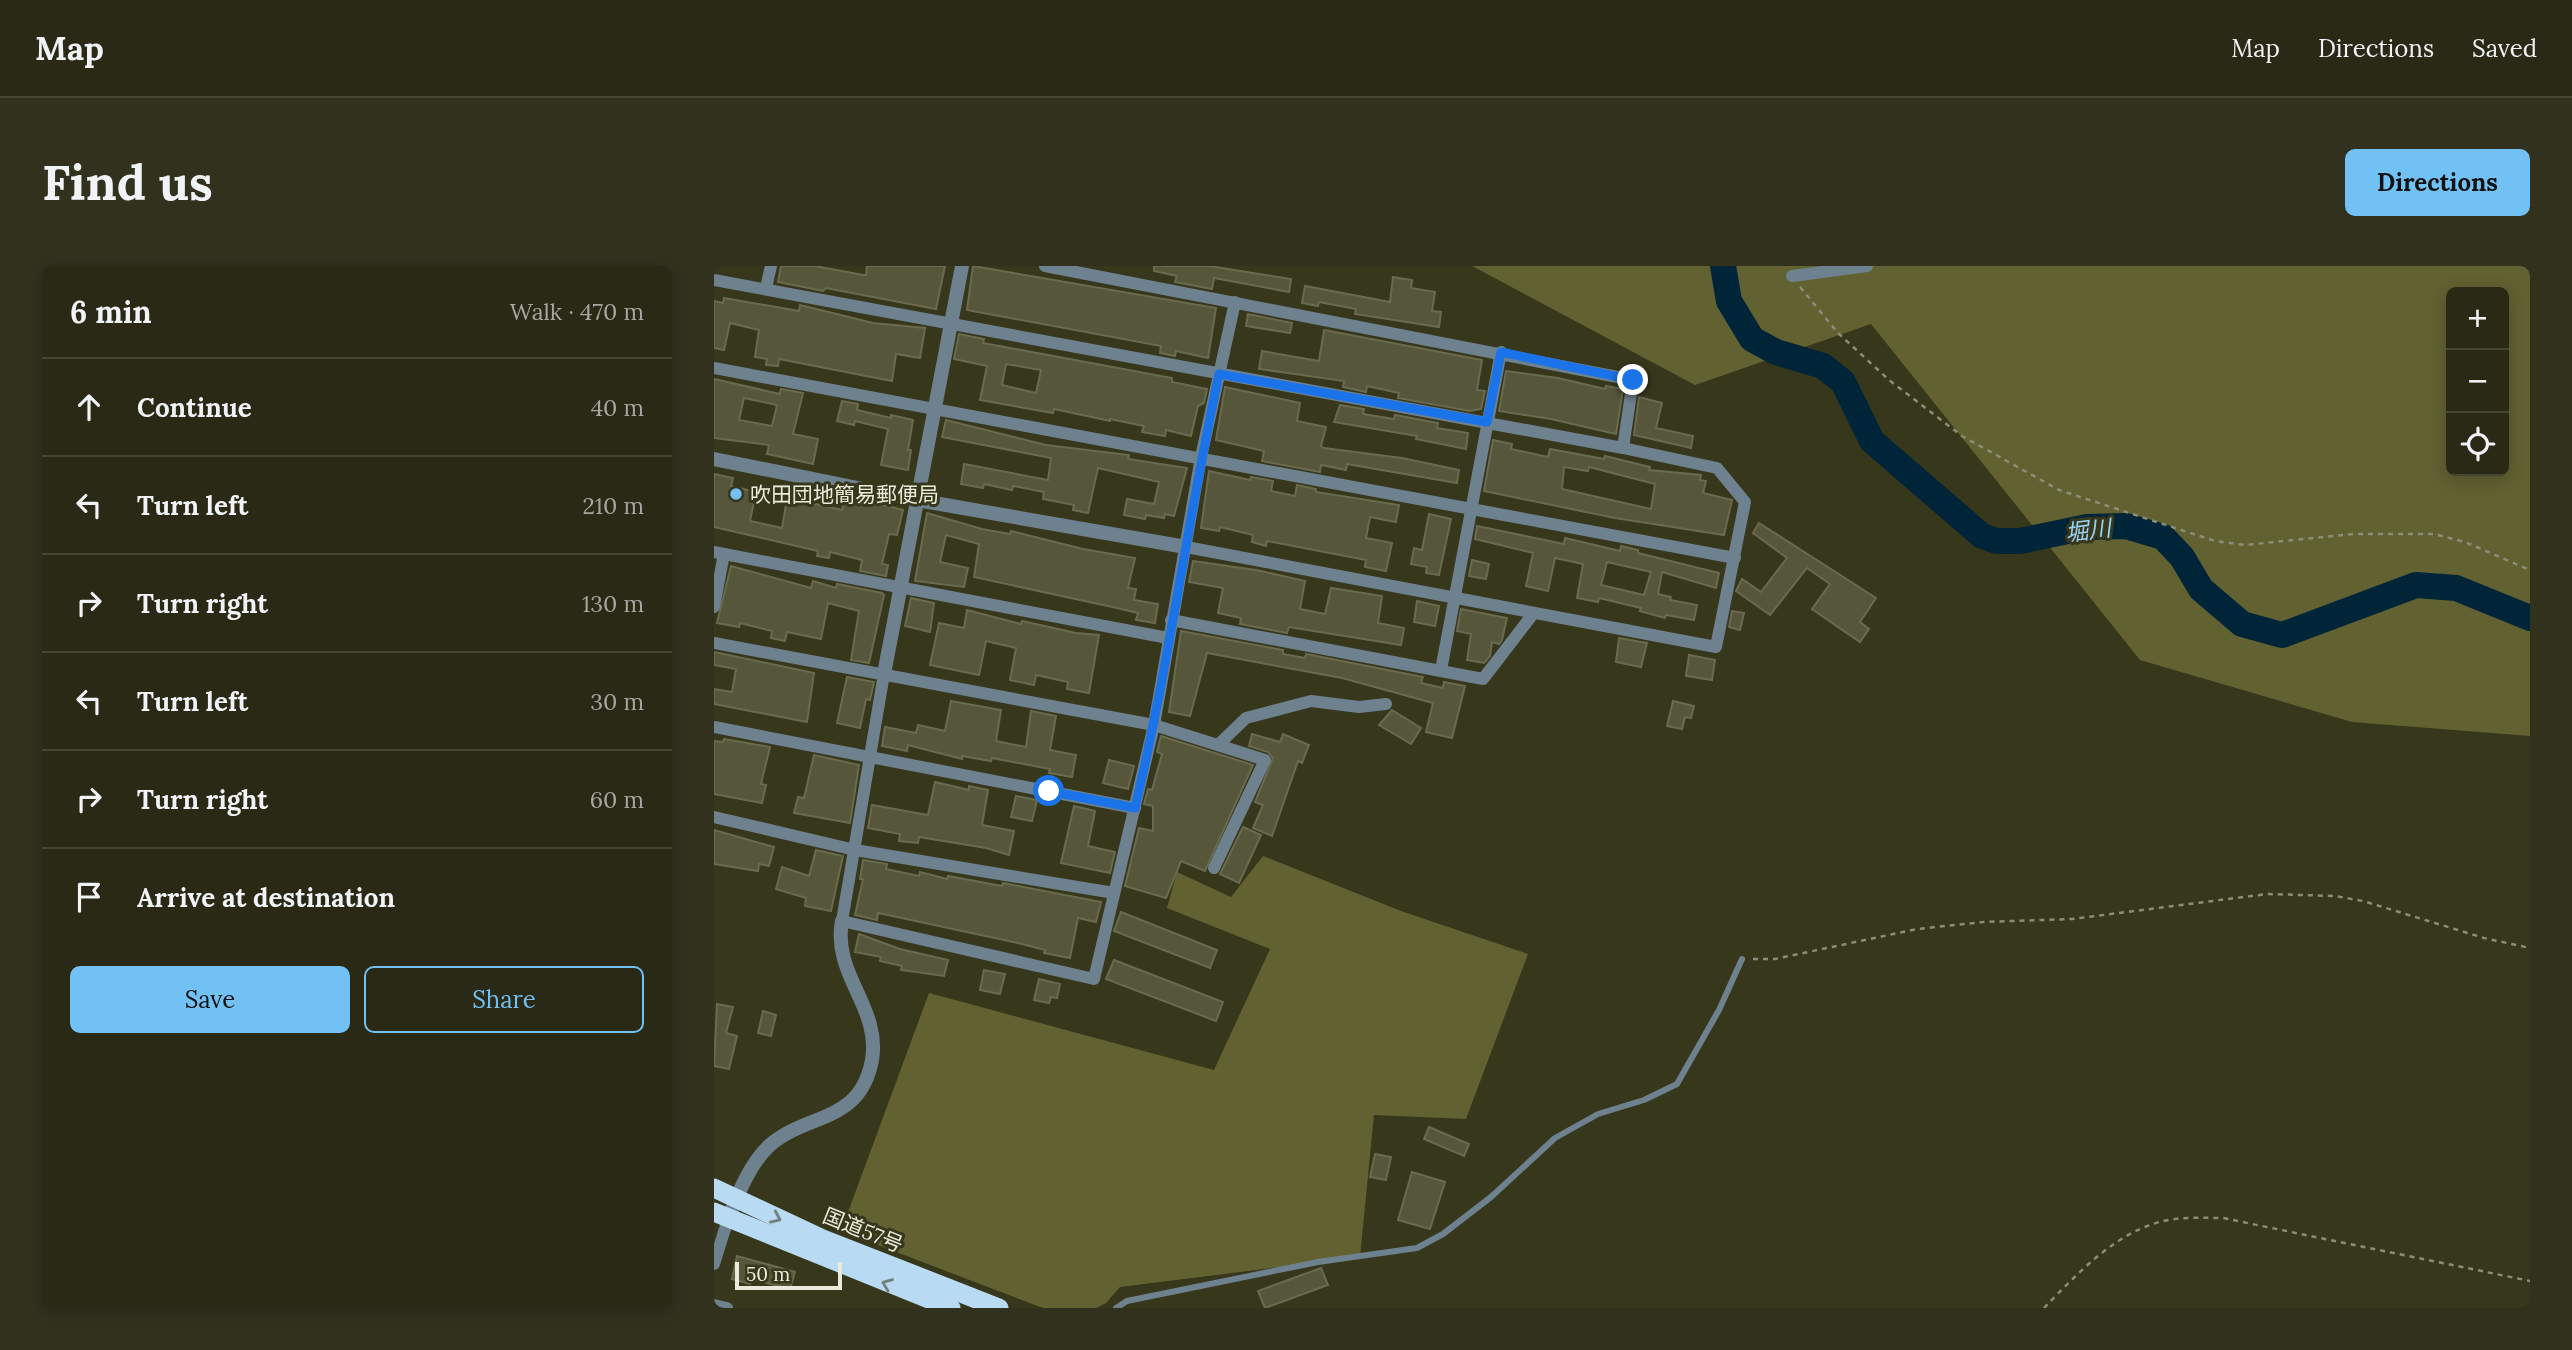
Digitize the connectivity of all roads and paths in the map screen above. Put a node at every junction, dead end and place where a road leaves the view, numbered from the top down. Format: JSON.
{"nodes":[{"id":1,"x":771,"y":266,"type":"edge"},
{"id":2,"x":962,"y":266,"type":"edge"},
{"id":3,"x":1045,"y":266,"type":"edge"},
{"id":4,"x":1867,"y":266,"type":"edge"},
{"id":5,"x":1792,"y":276,"type":"joint"},
{"id":6,"x":714,"y":280,"type":"edge"},
{"id":7,"x":766,"y":288,"type":"junction"},
{"id":8,"x":1235,"y":302,"type":"junction"},
{"id":9,"x":951,"y":324,"type":"junction"},
{"id":10,"x":1501,"y":352,"type":"junction"},
{"id":11,"x":714,"y":368,"type":"edge"},
{"id":12,"x":1219,"y":374,"type":"junction"},
{"id":13,"x":935,"y":408,"type":"junction"},
{"id":14,"x":1487,"y":422,"type":"junction"},
{"id":15,"x":1623,"y":447,"type":"junction"},
{"id":16,"x":1201,"y":457,"type":"junction"},
{"id":17,"x":714,"y":459,"type":"edge"},
{"id":18,"x":917,"y":500,"type":"junction"},
{"id":19,"x":1472,"y":509,"type":"junction"},
{"id":20,"x":1186,"y":547,"type":"junction"},
{"id":21,"x":719,"y":553,"type":"edge"},
{"id":22,"x":1735,"y":558,"type":"junction"},
{"id":23,"x":2530,"y":570,"type":"edge"},
{"id":24,"x":900,"y":588,"type":"junction"},
{"id":25,"x":1454,"y":597,"type":"junction"},
{"id":26,"x":714,"y":607,"type":"edge"},
{"id":27,"x":1534,"y":614,"type":"junction"},
{"id":28,"x":1171,"y":620,"type":"junction"},
{"id":29,"x":1168,"y":638,"type":"junction"},
{"id":30,"x":714,"y":643,"type":"edge"},
{"id":31,"x":1441,"y":670,"type":"junction"},
{"id":32,"x":884,"y":674,"type":"junction"},
{"id":33,"x":1386,"y":704,"type":"dead end"},
{"id":34,"x":1154,"y":725,"type":"junction"},
{"id":35,"x":714,"y":727,"type":"edge"},
{"id":36,"x":1218,"y":745,"type":"junction"},
{"id":37,"x":870,"y":758,"type":"junction"},
{"id":38,"x":1135,"y":808,"type":"junction"},
{"id":39,"x":714,"y":817,"type":"edge"},
{"id":40,"x":855,"y":850,"type":"junction"},
{"id":41,"x":1214,"y":868,"type":"dead end"},
{"id":42,"x":1114,"y":893,"type":"junction"},
{"id":43,"x":842,"y":922,"type":"junction"},
{"id":44,"x":2530,"y":948,"type":"edge"},
{"id":45,"x":1742,"y":959,"type":"joint"},
{"id":46,"x":714,"y":1188,"type":"edge"},
{"id":47,"x":736,"y":1200,"type":"junction"},
{"id":48,"x":721,"y":1216,"type":"edge"},
{"id":49,"x":714,"y":1264,"type":"edge"},
{"id":50,"x":2530,"y":1281,"type":"edge"},
{"id":51,"x":714,"y":1306,"type":"edge"},
{"id":52,"x":727,"y":1308,"type":"edge"},
{"id":53,"x":951,"y":1308,"type":"edge"},
{"id":54,"x":999,"y":1308,"type":"edge"},
{"id":55,"x":1116,"y":1308,"type":"edge"},
{"id":56,"x":2044,"y":1308,"type":"edge"}],
"edges":[{"from":1,"to":7,"type":"street"},
{"from":2,"to":9,"type":"street"},
{"from":3,"to":8,"type":"street"},
{"from":4,"to":5,"type":"street"},
{"from":5,"to":23,"type":"path"},
{"from":6,"to":7,"type":"street"},
{"from":7,"to":9,"type":"street"},
{"from":8,"to":10,"type":"street"},
{"from":8,"to":12,"type":"street"},
{"from":9,"to":12,"type":"street"},
{"from":9,"to":13,"type":"street"},
{"from":10,"to":14,"type":"street"},
{"from":10,"to":15,"type":"street"},
{"from":11,"to":13,"type":"street"},
{"from":12,"to":14,"type":"street"},
{"from":12,"to":16,"type":"street"},
{"from":13,"to":16,"type":"street"},
{"from":13,"to":18,"type":"street"},
{"from":14,"to":15,"type":"street"},
{"from":14,"to":19,"type":"street"},
{"from":15,"to":22,"type":"street"},
{"from":16,"to":19,"type":"street"},
{"from":16,"to":20,"type":"street"},
{"from":17,"to":18,"type":"street"},
{"from":18,"to":20,"type":"street"},
{"from":18,"to":24,"type":"street"},
{"from":19,"to":22,"type":"street"},
{"from":19,"to":25,"type":"street"},
{"from":20,"to":25,"type":"street"},
{"from":20,"to":28,"type":"street"},
{"from":21,"to":24,"type":"street"},
{"from":21,"to":26,"type":"street"},
{"from":22,"to":27,"type":"street"},
{"from":24,"to":29,"type":"street"},
{"from":24,"to":32,"type":"street"},
{"from":25,"to":27,"type":"street"},
{"from":25,"to":31,"type":"street"},
{"from":27,"to":31,"type":"street"},
{"from":28,"to":29,"type":"street"},
{"from":28,"to":31,"type":"street"},
{"from":29,"to":34,"type":"street"},
{"from":30,"to":32,"type":"street"},
{"from":32,"to":34,"type":"street"},
{"from":32,"to":37,"type":"street"},
{"from":33,"to":36,"type":"street"},
{"from":34,"to":36,"type":"street"},
{"from":34,"to":38,"type":"street"},
{"from":35,"to":37,"type":"street"},
{"from":36,"to":41,"type":"street"},
{"from":37,"to":38,"type":"street"},
{"from":37,"to":40,"type":"street"},
{"from":38,"to":42,"type":"street"},
{"from":39,"to":40,"type":"street"},
{"from":40,"to":42,"type":"street"},
{"from":40,"to":43,"type":"street"},
{"from":42,"to":43,"type":"street"},
{"from":43,"to":47,"type":"street"},
{"from":44,"to":45,"type":"path"},
{"from":45,"to":55,"type":"lane"},
{"from":46,"to":47,"type":"highway","name":"国道57号"},
{"from":47,"to":48,"type":"street"},
{"from":47,"to":54,"type":"highway","name":"国道57号","one_way":true},
{"from":48,"to":49,"type":"street"},
{"from":53,"to":48,"type":"highway","name":"国道57号","one_way":true},
{"from":50,"to":56,"type":"path"},
{"from":51,"to":52,"type":"street"}]}
